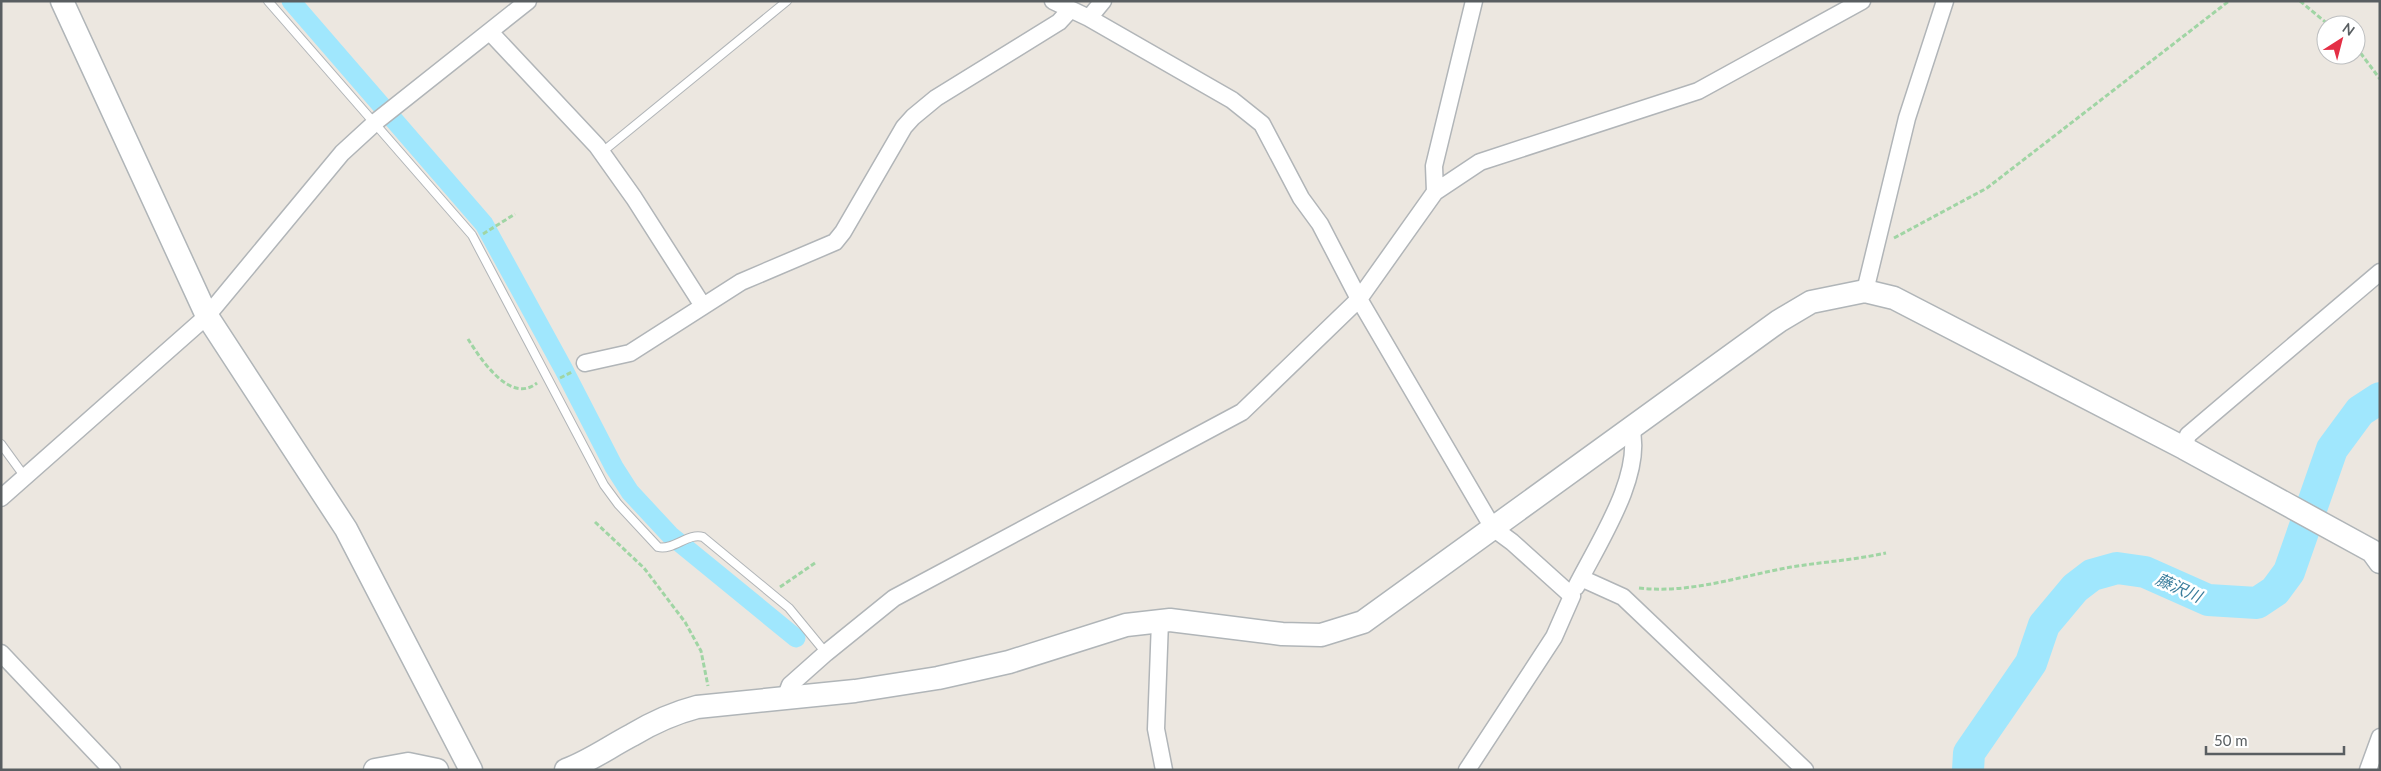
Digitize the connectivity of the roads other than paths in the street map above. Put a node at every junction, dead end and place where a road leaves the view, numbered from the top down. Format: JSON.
{"nodes":[{"id":1,"x":62,"y":1,"type":"edge"},
{"id":2,"x":268,"y":1,"type":"edge"},
{"id":3,"x":528,"y":1,"type":"edge"},
{"id":4,"x":787,"y":1,"type":"edge"},
{"id":5,"x":1053,"y":1,"type":"edge"},
{"id":6,"x":1103,"y":1,"type":"edge"},
{"id":7,"x":1474,"y":1,"type":"edge"},
{"id":8,"x":1862,"y":1,"type":"edge"},
{"id":9,"x":1945,"y":1,"type":"edge"},
{"id":10,"x":1070,"y":10,"type":"junction"},
{"id":11,"x":1089,"y":18,"type":"junction"},
{"id":12,"x":490,"y":32,"type":"junction"},
{"id":13,"x":377,"y":122,"type":"junction"},
{"id":14,"x":601,"y":152,"type":"junction"},
{"id":15,"x":1435,"y":192,"type":"junction"},
{"id":16,"x":2380,"y":272,"type":"edge"},
{"id":17,"x":1864,"y":291,"type":"junction"},
{"id":18,"x":1359,"y":299,"type":"junction"},
{"id":19,"x":703,"y":306,"type":"junction"},
{"id":20,"x":207,"y":316,"type":"junction"},
{"id":21,"x":581,"y":367,"type":"road end"},
{"id":22,"x":1631,"y":428,"type":"junction"},
{"id":23,"x":1,"y":444,"type":"edge"},
{"id":24,"x":2184,"y":448,"type":"junction"},
{"id":25,"x":26,"y":478,"type":"junction"},
{"id":26,"x":1,"y":498,"type":"edge"},
{"id":27,"x":1493,"y":528,"type":"junction"},
{"id":28,"x":2377,"y":554,"type":"edge"},
{"id":29,"x":1581,"y":578,"type":"junction"},
{"id":30,"x":1572,"y":596,"type":"junction"},
{"id":31,"x":1160,"y":621,"type":"junction"},
{"id":32,"x":1,"y":653,"type":"edge"},
{"id":33,"x":826,"y":653,"type":"junction"},
{"id":34,"x":784,"y":698,"type":"junction"},
{"id":35,"x":2380,"y":737,"type":"edge"},
{"id":36,"x":589,"y":766,"type":"edge"},
{"id":37,"x":112,"y":770,"type":"edge"},
{"id":38,"x":376,"y":770,"type":"edge"},
{"id":39,"x":437,"y":770,"type":"edge"},
{"id":40,"x":471,"y":770,"type":"edge"},
{"id":41,"x":566,"y":770,"type":"edge"},
{"id":42,"x":1164,"y":770,"type":"edge"},
{"id":43,"x":1467,"y":770,"type":"edge"},
{"id":44,"x":1805,"y":770,"type":"edge"},
{"id":45,"x":2368,"y":770,"type":"edge"}],
"edges":[{"from":1,"to":20,"type":"street"},
{"from":2,"to":13,"type":"lane"},
{"from":3,"to":12,"type":"street"},
{"from":4,"to":14,"type":"lane"},
{"from":5,"to":10,"type":"street"},
{"from":6,"to":11,"type":"street"},
{"from":7,"to":15,"type":"street"},
{"from":8,"to":15,"type":"street"},
{"from":9,"to":17,"type":"street"},
{"from":10,"to":11,"type":"street"},
{"from":10,"to":19,"type":"street"},
{"from":11,"to":18,"type":"street"},
{"from":12,"to":13,"type":"street"},
{"from":12,"to":14,"type":"street"},
{"from":13,"to":20,"type":"street"},
{"from":13,"to":33,"type":"lane"},
{"from":14,"to":19,"type":"street"},
{"from":15,"to":18,"type":"street"},
{"from":16,"to":24,"type":"street"},
{"from":17,"to":22,"type":"street"},
{"from":17,"to":24,"type":"street"},
{"from":18,"to":27,"type":"street"},
{"from":18,"to":33,"type":"street"},
{"from":19,"to":21,"type":"street"},
{"from":20,"to":25,"type":"street"},
{"from":20,"to":40,"type":"street"},
{"from":22,"to":27,"type":"street"},
{"from":22,"to":29,"type":"street"},
{"from":23,"to":25,"type":"lane"},
{"from":24,"to":28,"type":"street"},
{"from":25,"to":26,"type":"street"},
{"from":27,"to":30,"type":"street"},
{"from":27,"to":31,"type":"street"},
{"from":29,"to":30,"type":"street"},
{"from":29,"to":44,"type":"street"},
{"from":30,"to":43,"type":"street"},
{"from":31,"to":34,"type":"street"},
{"from":31,"to":42,"type":"street"},
{"from":32,"to":37,"type":"street"},
{"from":33,"to":34,"type":"street"},
{"from":34,"to":36,"type":"street"},
{"from":35,"to":45,"type":"street"},
{"from":36,"to":41,"type":"street"},
{"from":38,"to":39,"type":"street"}]}
